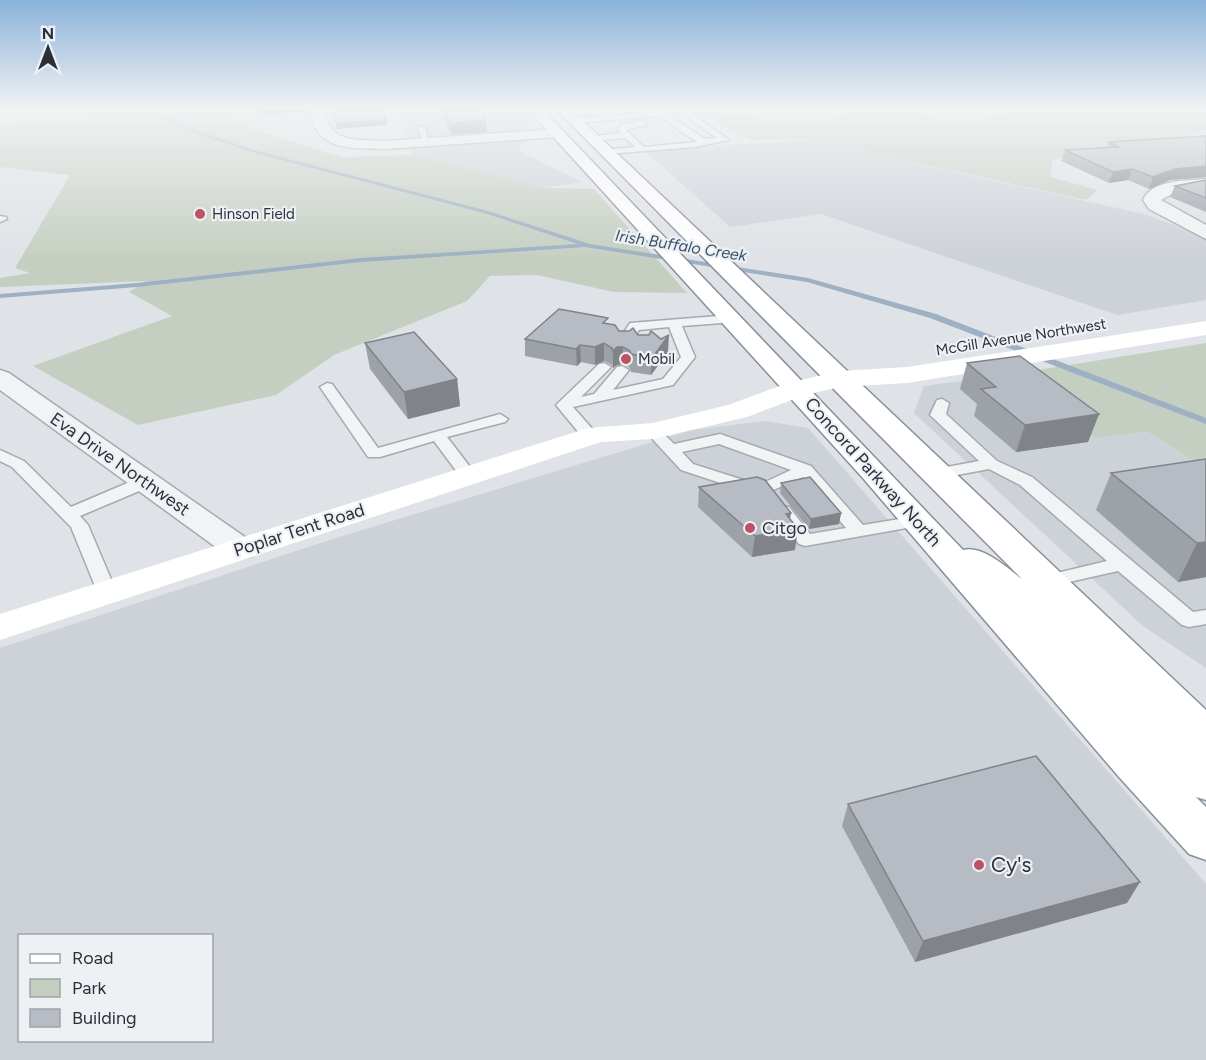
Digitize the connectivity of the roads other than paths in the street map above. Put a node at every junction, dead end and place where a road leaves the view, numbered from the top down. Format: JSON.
{"nodes":[{"id":1,"x":580,"y":159,"type":"edge"},
{"id":2,"x":597,"y":159,"type":"edge"},
{"id":3,"x":614,"y":159,"type":"edge"},
{"id":4,"x":1206,"y":184,"type":"edge"},
{"id":5,"x":670,"y":214,"type":"junction"},
{"id":6,"x":1206,"y":233,"type":"edge"},
{"id":7,"x":1206,"y":308,"type":"edge"},
{"id":8,"x":731,"y":319,"type":"junction"},
{"id":9,"x":669,"y":323,"type":"junction"},
{"id":10,"x":1206,"y":323,"type":"edge"},
{"id":11,"x":1206,"y":328,"type":"edge"},
{"id":12,"x":1152,"y":335,"type":"junction"},
{"id":13,"x":662,"y":341,"type":"edge"},
{"id":14,"x":624,"y":343,"type":"edge"},
{"id":15,"x":604,"y":367,"type":"dead end"},
{"id":16,"x":898,"y":367,"type":"junction"},
{"id":17,"x":622,"y":370,"type":"dead end"},
{"id":18,"x":642,"y":374,"type":"edge"},
{"id":19,"x":0,"y":378,"type":"edge"},
{"id":20,"x":840,"y":380,"type":"junction"},
{"id":21,"x":327,"y":387,"type":"dead end"},
{"id":22,"x":797,"y":389,"type":"junction"},
{"id":23,"x":626,"y":391,"type":"junction"},
{"id":24,"x":599,"y":397,"type":"junction"},
{"id":25,"x":942,"y":403,"type":"dead end"},
{"id":26,"x":563,"y":405,"type":"junction"},
{"id":27,"x":500,"y":419,"type":"dead end"},
{"id":28,"x":437,"y":435,"type":"junction"},
{"id":29,"x":594,"y":435,"type":"junction"},
{"id":30,"x":662,"y":441,"type":"junction"},
{"id":31,"x":0,"y":455,"type":"edge"},
{"id":32,"x":991,"y":464,"type":"junction"},
{"id":33,"x":805,"y":469,"type":"junction"},
{"id":34,"x":936,"y":474,"type":"junction"},
{"id":35,"x":469,"y":476,"type":"junction"},
{"id":36,"x":145,"y":483,"type":"junction"},
{"id":37,"x":760,"y":491,"type":"junction"},
{"id":38,"x":68,"y":514,"type":"junction"},
{"id":39,"x":922,"y":525,"type":"junction"},
{"id":40,"x":859,"y":531,"type":"junction"},
{"id":41,"x":240,"y":549,"type":"junction"},
{"id":42,"x":1122,"y":564,"type":"junction"},
{"id":43,"x":1047,"y":581,"type":"junction"},
{"id":44,"x":106,"y":591,"type":"junction"},
{"id":45,"x":1206,"y":617,"type":"edge"},
{"id":46,"x":0,"y":627,"type":"edge"},
{"id":47,"x":1206,"y":736,"type":"edge"},
{"id":48,"x":1206,"y":782,"type":"edge"},
{"id":49,"x":1206,"y":838,"type":"edge"}],
"edges":[{"from":1,"to":8,"type":"main road","name":"Concord Parkway North"},
{"from":2,"to":5,"type":"main road"},
{"from":3,"to":5,"type":"main road","name":"Concord Parkway North"},
{"from":4,"to":6,"type":"street"},
{"from":5,"to":20,"type":"main road","name":"Concord Parkway North"},
{"from":7,"to":16,"type":"main road","name":"McGill Avenue Northwest"},
{"from":8,"to":9,"type":"lane"},
{"from":8,"to":22,"type":"main road","name":"Concord Parkway North"},
{"from":9,"to":13,"type":"lane"},
{"from":9,"to":14,"type":"lane"},
{"from":9,"to":23,"type":"lane"},
{"from":10,"to":12,"type":"main road"},
{"from":11,"to":12,"type":"main road","name":"McGill Avenue Northwest"},
{"from":12,"to":16,"type":"main road","name":"McGill Avenue Northwest"},
{"from":15,"to":26,"type":"lane"},
{"from":16,"to":20,"type":"main road","name":"McGill Avenue Northwest"},
{"from":17,"to":24,"type":"lane"},
{"from":18,"to":23,"type":"lane"},
{"from":19,"to":36,"type":"street","name":"Eva Drive Northwest"},
{"from":20,"to":22,"type":"main road","name":"McGill Avenue Northwest"},
{"from":20,"to":34,"type":"main road","name":"Concord Parkway North"},
{"from":21,"to":28,"type":"lane"},
{"from":22,"to":29,"type":"main road","name":"Poplar Tent Road"},
{"from":22,"to":30,"type":"main road","name":"Poplar Tent Road"},
{"from":22,"to":39,"type":"main road","name":"Concord Parkway North"},
{"from":23,"to":24,"type":"lane"},
{"from":24,"to":26,"type":"lane"},
{"from":25,"to":32,"type":"lane"},
{"from":26,"to":29,"type":"lane"},
{"from":27,"to":28,"type":"lane"},
{"from":28,"to":35,"type":"lane"},
{"from":29,"to":30,"type":"main road","name":"Poplar Tent Road"},
{"from":29,"to":35,"type":"main road","name":"Poplar Tent Road"},
{"from":30,"to":33,"type":"lane"},
{"from":30,"to":37,"type":"lane"},
{"from":31,"to":38,"type":"lane"},
{"from":32,"to":34,"type":"lane"},
{"from":32,"to":42,"type":"lane"},
{"from":33,"to":37,"type":"lane"},
{"from":33,"to":40,"type":"lane"},
{"from":34,"to":43,"type":"main road","name":"Concord Parkway North"},
{"from":35,"to":41,"type":"main road","name":"Poplar Tent Road"},
{"from":36,"to":38,"type":"lane"},
{"from":36,"to":41,"type":"street","name":"Eva Drive Northwest"},
{"from":37,"to":40,"type":"lane"},
{"from":38,"to":44,"type":"lane"},
{"from":39,"to":40,"type":"lane"},
{"from":39,"to":48,"type":"main road"},
{"from":39,"to":49,"type":"main road","name":"Concord Parkway North"},
{"from":41,"to":44,"type":"main road","name":"Poplar Tent Road"},
{"from":42,"to":43,"type":"lane"},
{"from":42,"to":45,"type":"lane"},
{"from":43,"to":47,"type":"main road","name":"Concord Parkway North"},
{"from":44,"to":46,"type":"main road","name":"Poplar Tent Road"}]}
